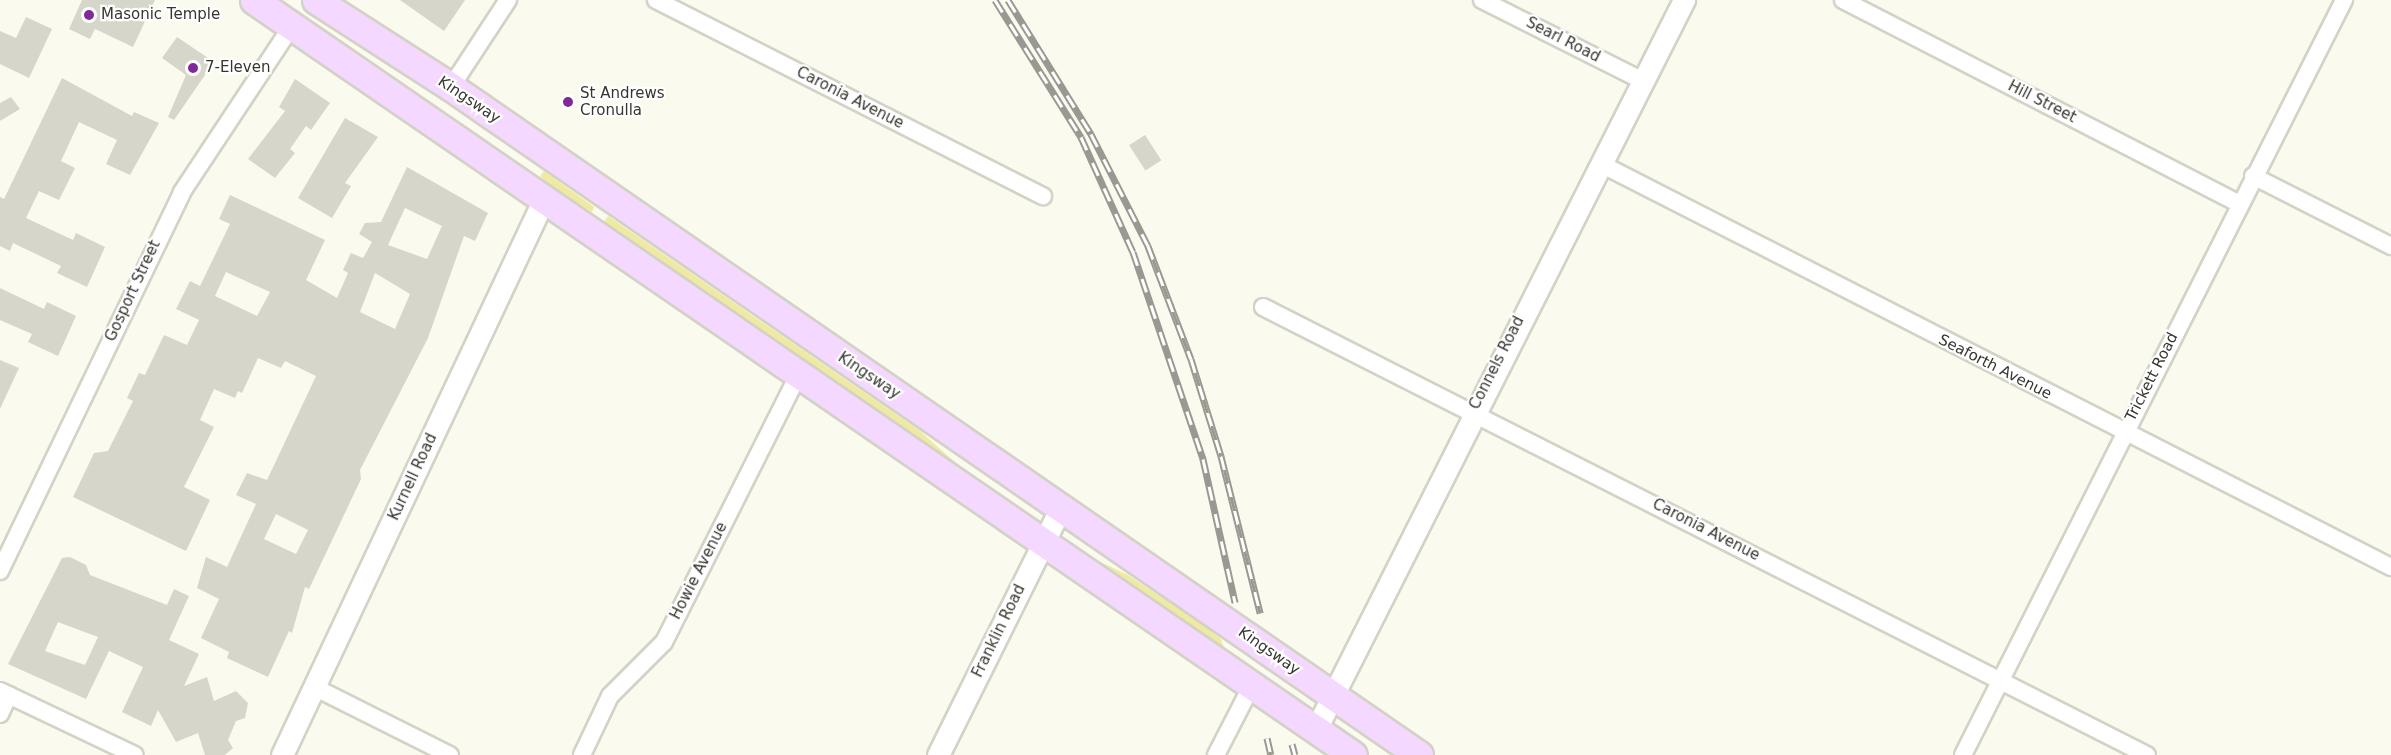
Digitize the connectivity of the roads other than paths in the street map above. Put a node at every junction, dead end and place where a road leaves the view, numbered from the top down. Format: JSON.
{"nodes":[{"id":1,"x":255,"y":0,"type":"edge"},
{"id":2,"x":316,"y":0,"type":"edge"},
{"id":3,"x":508,"y":0,"type":"edge"},
{"id":4,"x":656,"y":0,"type":"edge"},
{"id":5,"x":1482,"y":0,"type":"edge"},
{"id":6,"x":1683,"y":0,"type":"edge"},
{"id":7,"x":1844,"y":0,"type":"edge"},
{"id":8,"x":2343,"y":0,"type":"edge"},
{"id":9,"x":292,"y":26,"type":"junction"},
{"id":10,"x":1643,"y":81,"type":"junction"},
{"id":11,"x":451,"y":87,"type":"junction"},
{"id":12,"x":429,"y":119,"type":"junction"},
{"id":13,"x":1601,"y":164,"type":"junction"},
{"id":14,"x":2253,"y":176,"type":"junction"},
{"id":15,"x":1043,"y":196,"type":"dead end"},
{"id":16,"x":544,"y":199,"type":"junction"},
{"id":17,"x":2240,"y":204,"type":"junction"},
{"id":18,"x":2391,"y":246,"type":"edge"},
{"id":19,"x":1263,"y":307,"type":"dead end"},
{"id":20,"x":799,"y":374,"type":"junction"},
{"id":21,"x":1473,"y":410,"type":"junction"},
{"id":22,"x":2124,"y":433,"type":"junction"},
{"id":23,"x":1060,"y":507,"type":"junction"},
{"id":24,"x":1043,"y":541,"type":"junction"},
{"id":25,"x":2391,"y":567,"type":"edge"},
{"id":26,"x":0,"y":571,"type":"edge"},
{"id":27,"x":1999,"y":681,"type":"junction"},
{"id":28,"x":1252,"y":685,"type":"junction"},
{"id":29,"x":314,"y":687,"type":"junction"},
{"id":30,"x":4,"y":693,"type":"edge"},
{"id":31,"x":1332,"y":694,"type":"junction"},
{"id":32,"x":0,"y":714,"type":"edge"},
{"id":33,"x":1316,"y":729,"type":"junction"},
{"id":34,"x":135,"y":755,"type":"edge"},
{"id":35,"x":282,"y":755,"type":"edge"},
{"id":36,"x":450,"y":755,"type":"edge"},
{"id":37,"x":582,"y":755,"type":"edge"},
{"id":38,"x":938,"y":755,"type":"edge"},
{"id":39,"x":1216,"y":755,"type":"edge"},
{"id":40,"x":1353,"y":755,"type":"edge"},
{"id":41,"x":1419,"y":755,"type":"edge"},
{"id":42,"x":1963,"y":755,"type":"edge"},
{"id":43,"x":2147,"y":755,"type":"edge"}],
"edges":[{"from":1,"to":9,"type":"main road"},
{"from":2,"to":11,"type":"main road","name":"Kingsway"},
{"from":3,"to":11,"type":"street"},
{"from":4,"to":15,"type":"street","name":"Caronia Avenue"},
{"from":5,"to":10,"type":"street","name":"Searl Road"},
{"from":6,"to":10,"type":"street","name":"Connels Road"},
{"from":7,"to":17,"type":"street","name":"Hill Street"},
{"from":8,"to":14,"type":"street","name":"Trickett Road"},
{"from":9,"to":12,"type":"main road"},
{"from":9,"to":26,"type":"street","name":"Gosport Street"},
{"from":10,"to":13,"type":"street","name":"Connels Road"},
{"from":11,"to":12,"type":"main road"},
{"from":11,"to":23,"type":"main road","name":"Kingsway"},
{"from":12,"to":16,"type":"main road"},
{"from":13,"to":21,"type":"street","name":"Connels Road"},
{"from":13,"to":22,"type":"street","name":"Seaforth Avenue"},
{"from":14,"to":17,"type":"street","name":"Trickett Road"},
{"from":14,"to":18,"type":"street"},
{"from":16,"to":20,"type":"main road"},
{"from":16,"to":29,"type":"street","name":"Kurnell Road"},
{"from":17,"to":22,"type":"street","name":"Trickett Road"},
{"from":19,"to":21,"type":"street","name":"Caronia Avenue"},
{"from":20,"to":24,"type":"main road"},
{"from":20,"to":37,"type":"street","name":"Howie Avenue"},
{"from":21,"to":27,"type":"street","name":"Caronia Avenue"},
{"from":21,"to":31,"type":"street","name":"Connels Road"},
{"from":22,"to":25,"type":"street","name":"Seaforth Avenue"},
{"from":22,"to":27,"type":"street","name":"Trickett Road"},
{"from":23,"to":24,"type":"street","name":"Franklin Road"},
{"from":23,"to":31,"type":"main road","name":"Kingsway"},
{"from":24,"to":28,"type":"main road"},
{"from":24,"to":38,"type":"street","name":"Franklin Road"},
{"from":27,"to":42,"type":"street","name":"Trickett Road"},
{"from":27,"to":43,"type":"street","name":"Caronia Avenue"},
{"from":28,"to":33,"type":"main road"},
{"from":28,"to":39,"type":"street"},
{"from":29,"to":35,"type":"street","name":"Kurnell Road"},
{"from":29,"to":36,"type":"street"},
{"from":30,"to":32,"type":"street"},
{"from":30,"to":34,"type":"street"},
{"from":31,"to":33,"type":"street","name":"Connels Road"},
{"from":31,"to":41,"type":"main road","name":"Kingsway"},
{"from":33,"to":40,"type":"main road"}]}
